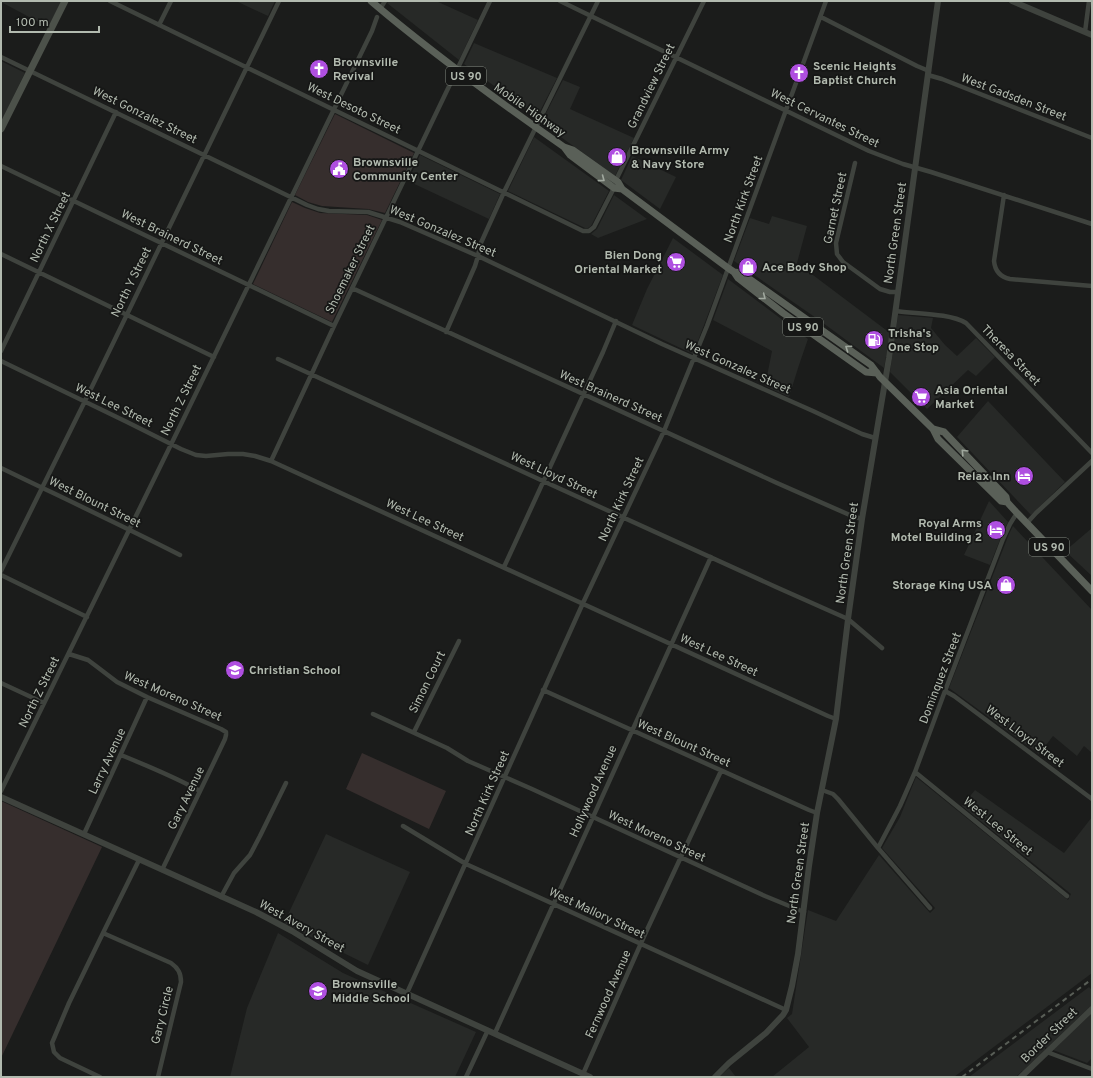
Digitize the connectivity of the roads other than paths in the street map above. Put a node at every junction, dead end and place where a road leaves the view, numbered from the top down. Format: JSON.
{"nodes":[{"id":1,"x":65,"y":1,"type":"edge"},
{"id":2,"x":110,"y":1,"type":"edge"},
{"id":3,"x":171,"y":1,"type":"edge"},
{"id":4,"x":279,"y":1,"type":"edge"},
{"id":5,"x":371,"y":1,"type":"edge"},
{"id":6,"x":385,"y":1,"type":"edge"},
{"id":7,"x":490,"y":1,"type":"edge"},
{"id":8,"x":560,"y":1,"type":"edge"},
{"id":9,"x":598,"y":1,"type":"edge"},
{"id":10,"x":704,"y":1,"type":"edge"},
{"id":11,"x":826,"y":1,"type":"edge"},
{"id":12,"x":938,"y":1,"type":"edge"},
{"id":13,"x":1012,"y":1,"type":"edge"},
{"id":14,"x":1089,"y":1,"type":"edge"},
{"id":15,"x":380,"y":9,"type":"junction"},
{"id":16,"x":591,"y":16,"type":"junction"},
{"id":17,"x":821,"y":16,"type":"junction"},
{"id":18,"x":377,"y":17,"type":"dead end"},
{"id":19,"x":159,"y":25,"type":"junction"},
{"id":20,"x":1085,"y":32,"type":"junction"},
{"id":21,"x":1092,"y":35,"type":"edge"},
{"id":22,"x":1,"y":57,"type":"edge"},
{"id":23,"x":676,"y":57,"type":"junction"},
{"id":24,"x":246,"y":67,"type":"junction"},
{"id":25,"x":458,"y":70,"type":"junction"},
{"id":26,"x":29,"y":71,"type":"junction"},
{"id":27,"x":928,"y":73,"type":"junction"},
{"id":28,"x":334,"y":110,"type":"junction"},
{"id":29,"x":787,"y":110,"type":"junction"},
{"id":30,"x":116,"y":112,"type":"junction"},
{"id":31,"x":536,"y":127,"type":"junction"},
{"id":32,"x":1,"y":129,"type":"edge"},
{"id":33,"x":1092,"y":138,"type":"edge"},
{"id":34,"x":564,"y":147,"type":"junction"},
{"id":35,"x":419,"y":151,"type":"junction"},
{"id":36,"x":204,"y":155,"type":"junction"},
{"id":37,"x":855,"y":163,"type":"dead end"},
{"id":38,"x":1,"y":166,"type":"edge"},
{"id":39,"x":916,"y":168,"type":"junction"},
{"id":40,"x":616,"y":180,"type":"junction"},
{"id":41,"x":614,"y":188,"type":"junction"},
{"id":42,"x":622,"y":189,"type":"junction"},
{"id":43,"x":504,"y":192,"type":"junction"},
{"id":44,"x":1004,"y":195,"type":"junction"},
{"id":45,"x":291,"y":197,"type":"junction"},
{"id":46,"x":74,"y":201,"type":"junction"},
{"id":47,"x":386,"y":218,"type":"junction"},
{"id":48,"x":1092,"y":224,"type":"edge"},
{"id":49,"x":161,"y":243,"type":"junction"},
{"id":50,"x":1,"y":254,"type":"edge"},
{"id":51,"x":478,"y":256,"type":"junction"},
{"id":52,"x":731,"y":270,"type":"junction"},
{"id":53,"x":39,"y":272,"type":"junction"},
{"id":54,"x":248,"y":285,"type":"junction"},
{"id":55,"x":1092,"y":286,"type":"edge"},
{"id":56,"x":352,"y":288,"type":"junction"},
{"id":57,"x":898,"y":292,"type":"junction"},
{"id":58,"x":896,"y":311,"type":"junction"},
{"id":59,"x":127,"y":315,"type":"junction"},
{"id":60,"x":616,"y":321,"type":"junction"},
{"id":61,"x":334,"y":326,"type":"junction"},
{"id":62,"x":446,"y":332,"type":"junction"},
{"id":63,"x":1,"y":351,"type":"edge"},
{"id":64,"x":214,"y":357,"type":"junction"},
{"id":65,"x":694,"y":358,"type":"junction"},
{"id":66,"x":278,"y":359,"type":"dead end"},
{"id":67,"x":1,"y":361,"type":"edge"},
{"id":68,"x":311,"y":374,"type":"junction"},
{"id":69,"x":885,"y":381,"type":"junction"},
{"id":70,"x":583,"y":395,"type":"junction"},
{"id":71,"x":85,"y":401,"type":"junction"},
{"id":72,"x":664,"y":431,"type":"junction"},
{"id":73,"x":875,"y":438,"type":"junction"},
{"id":74,"x":171,"y":444,"type":"junction"},
{"id":75,"x":1092,"y":453,"type":"edge"},
{"id":76,"x":271,"y":461,"type":"junction"},
{"id":77,"x":1092,"y":461,"type":"edge"},
{"id":78,"x":1,"y":468,"type":"edge"},
{"id":79,"x":543,"y":481,"type":"junction"},
{"id":80,"x":42,"y":488,"type":"junction"},
{"id":81,"x":1017,"y":513,"type":"junction"},
{"id":82,"x":624,"y":518,"type":"junction"},
{"id":83,"x":862,"y":519,"type":"junction"},
{"id":84,"x":1027,"y":523,"type":"junction"},
{"id":85,"x":130,"y":530,"type":"junction"},
{"id":86,"x":180,"y":556,"type":"dead end"},
{"id":87,"x":711,"y":557,"type":"junction"},
{"id":88,"x":504,"y":567,"type":"junction"},
{"id":89,"x":1,"y":571,"type":"edge"},
{"id":90,"x":1,"y":575,"type":"edge"},
{"id":91,"x":1092,"y":591,"type":"edge"},
{"id":92,"x":583,"y":603,"type":"junction"},
{"id":93,"x":87,"y":617,"type":"junction"},
{"id":94,"x":848,"y":619,"type":"junction"},
{"id":95,"x":459,"y":641,"type":"dead end"},
{"id":96,"x":672,"y":644,"type":"junction"},
{"id":97,"x":882,"y":648,"type":"dead end"},
{"id":98,"x":69,"y":654,"type":"junction"},
{"id":99,"x":1,"y":683,"type":"edge"},
{"id":100,"x":544,"y":690,"type":"junction"},
{"id":101,"x":945,"y":691,"type":"junction"},
{"id":102,"x":147,"y":697,"type":"junction"},
{"id":103,"x":44,"y":703,"type":"junction"},
{"id":104,"x":372,"y":714,"type":"dead end"},
{"id":105,"x":836,"y":719,"type":"junction"},
{"id":106,"x":632,"y":730,"type":"junction"},
{"id":107,"x":414,"y":732,"type":"junction"},
{"id":108,"x":226,"y":734,"type":"joint"},
{"id":109,"x":121,"y":755,"type":"junction"},
{"id":110,"x":721,"y":771,"type":"junction"},
{"id":111,"x":915,"y":772,"type":"junction"},
{"id":112,"x":505,"y":777,"type":"junction"},
{"id":113,"x":286,"y":783,"type":"dead end"},
{"id":114,"x":822,"y":790,"type":"junction"},
{"id":115,"x":1,"y":791,"type":"edge"},
{"id":116,"x":200,"y":791,"type":"junction"},
{"id":117,"x":1,"y":797,"type":"edge"},
{"id":118,"x":1092,"y":799,"type":"edge"},
{"id":119,"x":817,"y":813,"type":"junction"},
{"id":120,"x":592,"y":817,"type":"junction"},
{"id":121,"x":403,"y":826,"type":"dead end"},
{"id":122,"x":84,"y":834,"type":"junction"},
{"id":123,"x":878,"y":848,"type":"junction"},
{"id":124,"x":681,"y":858,"type":"junction"},
{"id":125,"x":139,"y":860,"type":"junction"},
{"id":126,"x":466,"y":864,"type":"junction"},
{"id":127,"x":162,"y":870,"type":"junction"},
{"id":128,"x":1067,"y":896,"type":"dead end"},
{"id":129,"x":221,"y":897,"type":"junction"},
{"id":130,"x":553,"y":904,"type":"junction"},
{"id":131,"x":930,"y":908,"type":"dead end"},
{"id":132,"x":804,"y":912,"type":"junction"},
{"id":133,"x":103,"y":934,"type":"junction"},
{"id":134,"x":641,"y":944,"type":"junction"},
{"id":135,"x":407,"y":993,"type":"junction"},
{"id":136,"x":1092,"y":1009,"type":"edge"},
{"id":137,"x":786,"y":1010,"type":"junction"},
{"id":138,"x":488,"y":1030,"type":"junction"},
{"id":139,"x":494,"y":1033,"type":"junction"},
{"id":140,"x":1047,"y":1052,"type":"junction"},
{"id":141,"x":1092,"y":1069,"type":"edge"},
{"id":142,"x":583,"y":1074,"type":"junction"},
{"id":143,"x":1024,"y":1076,"type":"edge"},
{"id":144,"x":100,"y":1077,"type":"edge"},
{"id":145,"x":158,"y":1077,"type":"edge"},
{"id":146,"x":466,"y":1077,"type":"edge"},
{"id":147,"x":590,"y":1077,"type":"edge"},
{"id":148,"x":715,"y":1077,"type":"edge"}],
"edges":[{"from":1,"to":26,"type":"main road"},
{"from":2,"to":19,"type":"street","name":"West Desoto Street"},
{"from":3,"to":19,"type":"street"},
{"from":4,"to":24,"type":"street","name":"North Y Street"},
{"from":5,"to":15,"type":"main road","name":"Mobile Highway","number":"US 90"},
{"from":6,"to":15,"type":"street"},
{"from":7,"to":25,"type":"street","name":"Shoemaker Street"},
{"from":8,"to":16,"type":"street","name":"West Cervantes Street"},
{"from":9,"to":16,"type":"street"},
{"from":10,"to":23,"type":"street","name":"Grandview Street"},
{"from":11,"to":17,"type":"street","name":"North Kirk Street"},
{"from":12,"to":27,"type":"street","name":"North Green Street"},
{"from":13,"to":20,"type":"street"},
{"from":14,"to":20,"type":"street"},
{"from":15,"to":25,"type":"main road","name":"Mobile Highway","number":"US 90"},
{"from":16,"to":23,"type":"street","name":"West Cervantes Street"},
{"from":16,"to":31,"type":"street"},
{"from":17,"to":27,"type":"street","name":"West Gadsden Street"},
{"from":17,"to":29,"type":"street","name":"North Kirk Street"},
{"from":18,"to":28,"type":"street","name":"North Z Street"},
{"from":19,"to":24,"type":"street","name":"West Desoto Street"},
{"from":20,"to":21,"type":"street"},
{"from":22,"to":26,"type":"street","name":"West Gonzalez Street"},
{"from":23,"to":29,"type":"street","name":"West Cervantes Street"},
{"from":23,"to":40,"type":"street","name":"Grandview Street"},
{"from":24,"to":28,"type":"street","name":"West Desoto Street"},
{"from":24,"to":36,"type":"street","name":"North Y Street"},
{"from":25,"to":31,"type":"main road","name":"Mobile Highway","number":"US 90"},
{"from":25,"to":35,"type":"street","name":"Shoemaker Street"},
{"from":26,"to":30,"type":"street","name":"West Gonzalez Street"},
{"from":26,"to":32,"type":"main road"},
{"from":27,"to":33,"type":"street","name":"West Gadsden Street"},
{"from":27,"to":39,"type":"street","name":"North Green Street"},
{"from":28,"to":35,"type":"street","name":"West Desoto Street"},
{"from":28,"to":45,"type":"street","name":"North Z Street"},
{"from":29,"to":39,"type":"street","name":"West Cervantes Street"},
{"from":29,"to":52,"type":"street","name":"North Kirk Street"},
{"from":30,"to":36,"type":"street","name":"West Gonzalez Street"},
{"from":30,"to":46,"type":"street","name":"North X Street"},
{"from":31,"to":34,"type":"main road","name":"Mobile Highway","number":"US 90"},
{"from":31,"to":43,"type":"street"},
{"from":34,"to":40,"type":"main road","name":"Mobile Highway","number":"US 90"},
{"from":34,"to":41,"type":"main road","name":"Mobile Highway","number":"US 90","one_way":true},
{"from":35,"to":43,"type":"street","name":"West Desoto Street"},
{"from":35,"to":47,"type":"street","name":"Shoemaker Street"},
{"from":36,"to":45,"type":"street","name":"West Gonzalez Street"},
{"from":36,"to":49,"type":"street","name":"North Y Street"},
{"from":37,"to":57,"type":"street","name":"Garnet Street"},
{"from":38,"to":46,"type":"street","name":"West Brainerd Street"},
{"from":39,"to":44,"type":"street","name":"West Cervantes Street"},
{"from":39,"to":57,"type":"street","name":"North Green Street"},
{"from":40,"to":42,"type":"main road","name":"Mobile Highway","number":"US 90"},
{"from":41,"to":42,"type":"main road","name":"Mobile Highway","number":"US 90"},
{"from":41,"to":43,"type":"street","name":"West Desoto Street"},
{"from":42,"to":52,"type":"main road","name":"Mobile Highway","number":"US 90"},
{"from":43,"to":51,"type":"street"},
{"from":44,"to":48,"type":"street","name":"West Cervantes Street"},
{"from":44,"to":55,"type":"street"},
{"from":45,"to":47,"type":"street","name":"West Gonzalez Street"},
{"from":45,"to":54,"type":"street","name":"North Z Street"},
{"from":46,"to":49,"type":"street","name":"West Brainerd Street"},
{"from":46,"to":53,"type":"street","name":"North X Street"},
{"from":47,"to":51,"type":"street","name":"West Gonzalez Street"},
{"from":47,"to":56,"type":"street","name":"Shoemaker Street"},
{"from":49,"to":54,"type":"street","name":"West Brainerd Street"},
{"from":49,"to":59,"type":"street","name":"North Y Street"},
{"from":50,"to":53,"type":"street"},
{"from":51,"to":60,"type":"street","name":"West Gonzalez Street"},
{"from":51,"to":62,"type":"street"},
{"from":52,"to":65,"type":"street","name":"North Kirk Street"},
{"from":52,"to":69,"type":"main road","name":"Mobile Highway","number":"US 90"},
{"from":53,"to":59,"type":"street"},
{"from":53,"to":63,"type":"street","name":"North X Street"},
{"from":54,"to":61,"type":"street","name":"West Brainerd Street"},
{"from":54,"to":64,"type":"street","name":"North Z Street"},
{"from":56,"to":61,"type":"street","name":"Shoemaker Street"},
{"from":56,"to":62,"type":"street","name":"West Brainerd Street"},
{"from":57,"to":58,"type":"street","name":"North Green Street"},
{"from":58,"to":69,"type":"street","name":"North Green Street"},
{"from":58,"to":75,"type":"street","name":"Theresa Street"},
{"from":59,"to":64,"type":"street"},
{"from":59,"to":71,"type":"street","name":"North Y Street"},
{"from":60,"to":65,"type":"street","name":"West Gonzalez Street"},
{"from":60,"to":70,"type":"street"},
{"from":61,"to":68,"type":"street","name":"Shoemaker Street"},
{"from":62,"to":70,"type":"street","name":"West Brainerd Street"},
{"from":64,"to":74,"type":"street","name":"North Z Street"},
{"from":65,"to":72,"type":"street","name":"North Kirk Street"},
{"from":65,"to":73,"type":"street","name":"West Gonzalez Street"},
{"from":66,"to":68,"type":"street","name":"West Lloyd Street"},
{"from":67,"to":71,"type":"street","name":"West Lee Street"},
{"from":68,"to":76,"type":"street","name":"Shoemaker Street"},
{"from":68,"to":79,"type":"street","name":"West Lloyd Street"},
{"from":69,"to":73,"type":"street","name":"North Green Street"},
{"from":69,"to":81,"type":"main road","name":"Mobile Highway","number":"US 90"},
{"from":70,"to":72,"type":"street","name":"West Brainerd Street"},
{"from":70,"to":79,"type":"street"},
{"from":71,"to":74,"type":"street","name":"West Lee Street"},
{"from":71,"to":80,"type":"street","name":"North Y Street"},
{"from":72,"to":82,"type":"street","name":"North Kirk Street"},
{"from":72,"to":83,"type":"street","name":"West Brainerd Street"},
{"from":73,"to":83,"type":"street","name":"North Green Street"},
{"from":74,"to":76,"type":"street","name":"West Lee Street"},
{"from":74,"to":85,"type":"street","name":"North Z Street"},
{"from":76,"to":88,"type":"street","name":"West Lee Street"},
{"from":77,"to":84,"type":"street"},
{"from":78,"to":80,"type":"street","name":"West Blount Street"},
{"from":79,"to":82,"type":"street","name":"West Lloyd Street"},
{"from":79,"to":88,"type":"street"},
{"from":80,"to":85,"type":"street","name":"West Blount Street"},
{"from":80,"to":89,"type":"street","name":"North Y Street"},
{"from":81,"to":84,"type":"main road","name":"Mobile Highway","number":"US 90"},
{"from":81,"to":101,"type":"street","name":"Dominquez Street"},
{"from":82,"to":87,"type":"street","name":"West Lloyd Street"},
{"from":82,"to":92,"type":"street","name":"North Kirk Street"},
{"from":83,"to":94,"type":"street","name":"North Green Street"},
{"from":84,"to":91,"type":"main road","name":"Mobile Highway","number":"US 90"},
{"from":85,"to":86,"type":"street","name":"West Blount Street"},
{"from":85,"to":93,"type":"street","name":"North Z Street"},
{"from":87,"to":94,"type":"street","name":"West Lloyd Street"},
{"from":87,"to":96,"type":"street","name":"Hollywood Avenue"},
{"from":88,"to":92,"type":"street","name":"West Lee Street"},
{"from":90,"to":93,"type":"street"},
{"from":92,"to":96,"type":"street","name":"West Lee Street"},
{"from":92,"to":100,"type":"street","name":"North Kirk Street"},
{"from":93,"to":98,"type":"street","name":"North Z Street"},
{"from":94,"to":97,"type":"street","name":"West Lloyd Street"},
{"from":94,"to":105,"type":"street","name":"North Green Street"},
{"from":95,"to":107,"type":"street","name":"Simon Court"},
{"from":96,"to":105,"type":"street","name":"West Lee Street"},
{"from":96,"to":106,"type":"street","name":"Hollywood Avenue"},
{"from":98,"to":102,"type":"street","name":"West Moreno Street"},
{"from":98,"to":103,"type":"street","name":"North Z Street"},
{"from":99,"to":103,"type":"street"},
{"from":100,"to":106,"type":"street","name":"West Blount Street"},
{"from":100,"to":112,"type":"street","name":"North Kirk Street"},
{"from":101,"to":111,"type":"street","name":"Dominquez Street"},
{"from":101,"to":118,"type":"street","name":"West Lloyd Street"},
{"from":102,"to":108,"type":"street","name":"West Moreno Street"},
{"from":102,"to":109,"type":"street","name":"Larry Avenue"},
{"from":103,"to":115,"type":"street","name":"North Z Street"},
{"from":104,"to":107,"type":"street","name":"West Moreno Street"},
{"from":105,"to":114,"type":"street","name":"North Green Street"},
{"from":106,"to":110,"type":"street","name":"West Blount Street"},
{"from":106,"to":120,"type":"street","name":"Hollywood Avenue"},
{"from":107,"to":112,"type":"street","name":"West Moreno Street"},
{"from":108,"to":116,"type":"street","name":"Gary Avenue"},
{"from":109,"to":116,"type":"street"},
{"from":109,"to":122,"type":"street","name":"Larry Avenue"},
{"from":110,"to":119,"type":"street","name":"West Blount Street"},
{"from":110,"to":124,"type":"street","name":"Fernwood Avenue"},
{"from":111,"to":123,"type":"street","name":"Dominquez Street"},
{"from":111,"to":128,"type":"street","name":"West Lee Street"},
{"from":112,"to":120,"type":"street","name":"West Moreno Street"},
{"from":112,"to":126,"type":"street","name":"North Kirk Street"},
{"from":113,"to":129,"type":"street"},
{"from":114,"to":119,"type":"street","name":"North Green Street"},
{"from":114,"to":123,"type":"street"},
{"from":116,"to":127,"type":"street","name":"Gary Avenue"},
{"from":117,"to":122,"type":"street","name":"West Avery Street"},
{"from":119,"to":132,"type":"street","name":"North Green Street"},
{"from":120,"to":124,"type":"street","name":"West Moreno Street"},
{"from":120,"to":130,"type":"street","name":"Hollywood Avenue"},
{"from":121,"to":126,"type":"street","name":"West Mallory Street"},
{"from":122,"to":125,"type":"street","name":"West Avery Street"},
{"from":123,"to":131,"type":"street"},
{"from":124,"to":132,"type":"street","name":"West Moreno Street"},
{"from":124,"to":134,"type":"street","name":"Fernwood Avenue"},
{"from":125,"to":127,"type":"street","name":"West Avery Street"},
{"from":125,"to":133,"type":"street"},
{"from":126,"to":130,"type":"street","name":"West Mallory Street"},
{"from":126,"to":135,"type":"street","name":"North Kirk Street"},
{"from":127,"to":129,"type":"street","name":"West Avery Street"},
{"from":129,"to":135,"type":"street","name":"West Avery Street"},
{"from":130,"to":134,"type":"street","name":"West Mallory Street"},
{"from":130,"to":139,"type":"street","name":"Hollywood Avenue"},
{"from":132,"to":137,"type":"street","name":"North Green Street"},
{"from":133,"to":144,"type":"street"},
{"from":133,"to":145,"type":"street","name":"Gary Circle"},
{"from":134,"to":137,"type":"street","name":"West Mallory Street"},
{"from":134,"to":142,"type":"street","name":"Fernwood Avenue"},
{"from":135,"to":138,"type":"street","name":"West Avery Street"},
{"from":136,"to":140,"type":"street","name":"Border Street"},
{"from":137,"to":148,"type":"street","name":"North Green Street"},
{"from":138,"to":139,"type":"street","name":"West Avery Street"},
{"from":138,"to":146,"type":"street"},
{"from":139,"to":142,"type":"street","name":"West Avery Street"},
{"from":140,"to":141,"type":"street"},
{"from":140,"to":143,"type":"street","name":"Border Street"},
{"from":142,"to":147,"type":"street","name":"West Avery Street"}]}
